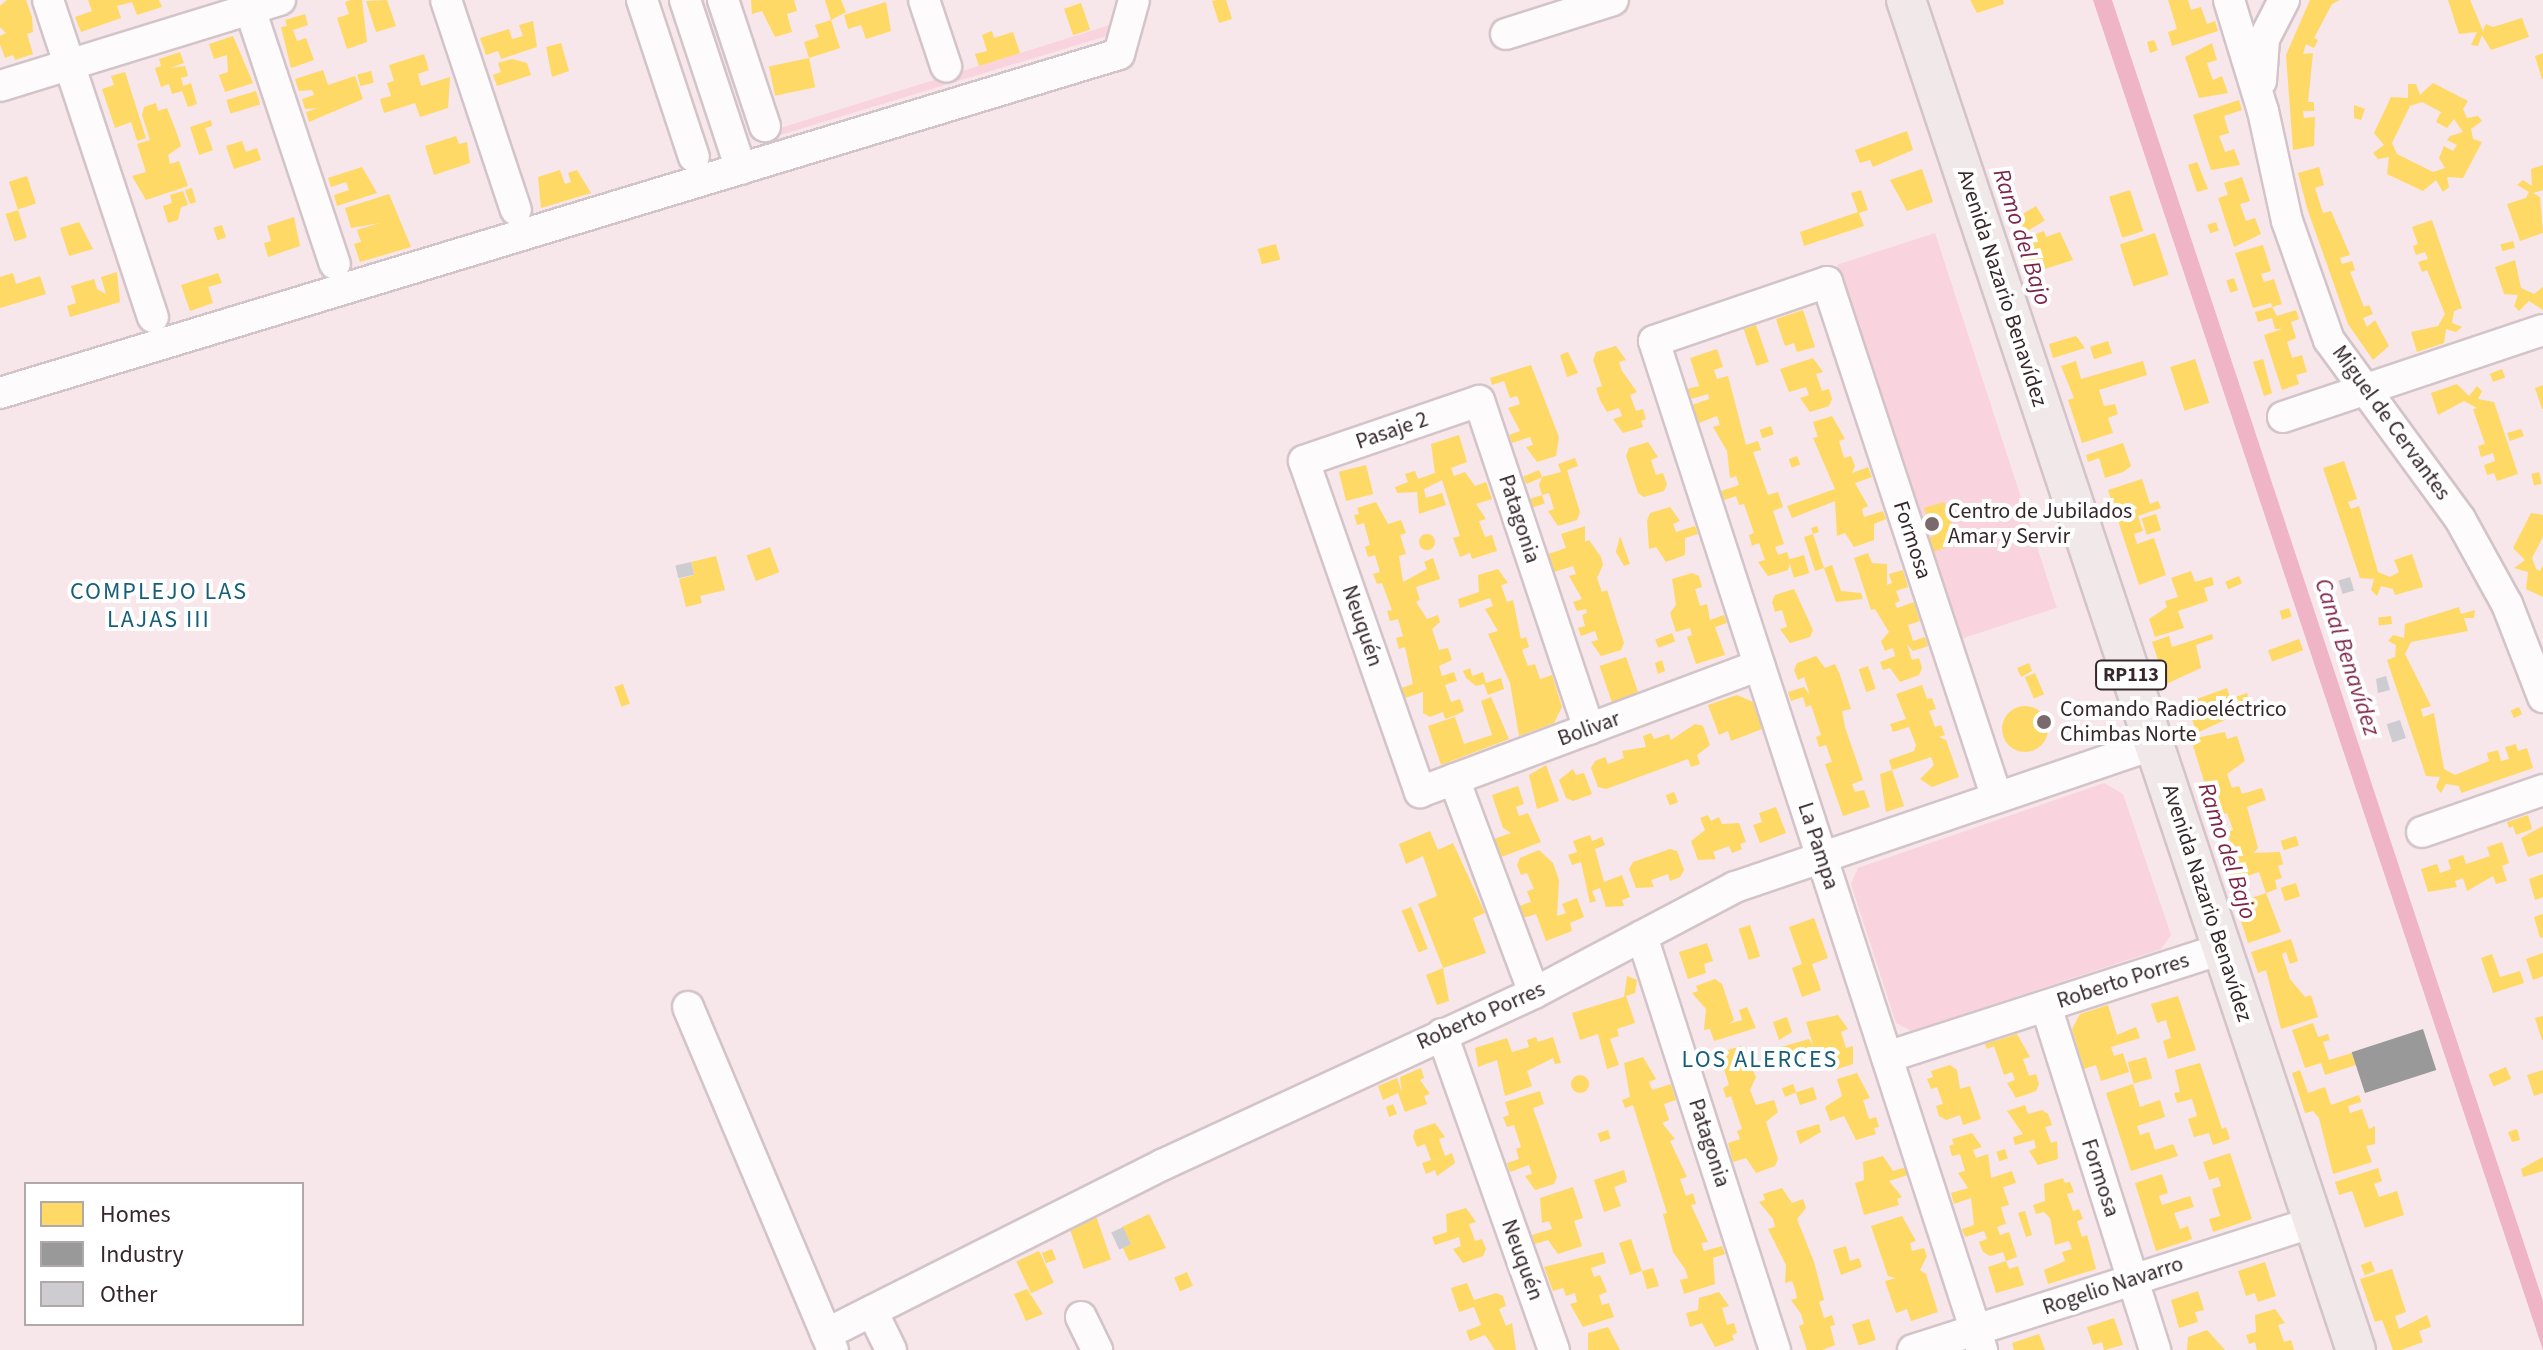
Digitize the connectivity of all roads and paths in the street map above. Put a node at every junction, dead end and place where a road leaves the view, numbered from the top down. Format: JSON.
{"nodes":[{"id":1,"x":48,"y":0,"type":"edge"},
{"id":2,"x":280,"y":0,"type":"edge"},
{"id":3,"x":446,"y":0,"type":"edge"},
{"id":4,"x":642,"y":0,"type":"edge"},
{"id":5,"x":685,"y":0,"type":"edge"},
{"id":6,"x":723,"y":0,"type":"edge"},
{"id":7,"x":924,"y":0,"type":"edge"},
{"id":8,"x":1134,"y":0,"type":"edge"},
{"id":9,"x":1613,"y":0,"type":"edge"},
{"id":10,"x":1906,"y":0,"type":"edge"},
{"id":11,"x":2229,"y":0,"type":"edge"},
{"id":12,"x":2284,"y":0,"type":"edge"},
{"id":13,"x":249,"y":5,"type":"edge"},
{"id":14,"x":1506,"y":34,"type":"dead end"},
{"id":15,"x":70,"y":65,"type":"junction"},
{"id":16,"x":946,"y":66,"type":"dead end"},
{"id":17,"x":0,"y":86,"type":"edge"},
{"id":18,"x":2263,"y":111,"type":"junction"},
{"id":19,"x":765,"y":126,"type":"dead end"},
{"id":20,"x":694,"y":157,"type":"dead end"},
{"id":21,"x":741,"y":169,"type":"junction"},
{"id":22,"x":516,"y":210,"type":"dead end"},
{"id":23,"x":335,"y":264,"type":"dead end"},
{"id":24,"x":153,"y":317,"type":"dead end"},
{"id":25,"x":2543,"y":330,"type":"edge"},
{"id":26,"x":1654,"y":341,"type":"joint"},
{"id":27,"x":2366,"y":389,"type":"junction"},
{"id":28,"x":0,"y":393,"type":"edge"},
{"id":29,"x":1479,"y":401,"type":"joint"},
{"id":30,"x":2283,"y":417,"type":"dead end"},
{"id":31,"x":1304,"y":461,"type":"joint"},
{"id":32,"x":1759,"y":665,"type":"junction"},
{"id":33,"x":2543,"y":697,"type":"edge"},
{"id":34,"x":1589,"y":729,"type":"junction"},
{"id":35,"x":2154,"y":744,"type":"junction"},
{"id":36,"x":1454,"y":779,"type":"junction"},
{"id":37,"x":2543,"y":790,"type":"edge"},
{"id":38,"x":1420,"y":792,"type":"joint"},
{"id":39,"x":1997,"y":798,"type":"junction"},
{"id":40,"x":2422,"y":832,"type":"dead end"},
{"id":41,"x":1822,"y":857,"type":"junction"},
{"id":42,"x":1642,"y":936,"type":"junction"},
{"id":43,"x":2222,"y":949,"type":"junction"},
{"id":44,"x":1534,"y":993,"type":"junction"},
{"id":45,"x":2046,"y":1006,"type":"junction"},
{"id":46,"x":688,"y":1007,"type":"dead end"},
{"id":47,"x":1442,"y":1034,"type":"junction"},
{"id":48,"x":1887,"y":1057,"type":"junction"},
{"id":49,"x":2313,"y":1222,"type":"junction"},
{"id":50,"x":2133,"y":1280,"type":"junction"},
{"id":51,"x":872,"y":1311,"type":"junction"},
{"id":52,"x":1081,"y":1317,"type":"dead end"},
{"id":53,"x":1978,"y":1340,"type":"edge"},
{"id":54,"x":829,"y":1342,"type":"edge"},
{"id":55,"x":891,"y":1350,"type":"edge"},
{"id":56,"x":1097,"y":1350,"type":"edge"},
{"id":57,"x":1554,"y":1350,"type":"edge"},
{"id":58,"x":1775,"y":1350,"type":"edge"},
{"id":59,"x":1913,"y":1350,"type":"edge"},
{"id":60,"x":2155,"y":1350,"type":"edge"},
{"id":61,"x":2356,"y":1350,"type":"edge"}],
"edges":[{"from":1,"to":15,"type":"street"},
{"from":2,"to":13,"type":"street"},
{"from":3,"to":22,"type":"street"},
{"from":4,"to":20,"type":"street"},
{"from":5,"to":21,"type":"street"},
{"from":6,"to":19,"type":"street"},
{"from":7,"to":16,"type":"street"},
{"from":8,"to":21,"type":"street"},
{"from":9,"to":14,"type":"street"},
{"from":10,"to":35,"type":"main road","name":"Avenida Nazario Benavídez","number":"RP113"},
{"from":11,"to":18,"type":"street","name":"Miguel de Cervantes"},
{"from":12,"to":18,"type":"street"},
{"from":13,"to":15,"type":"street"},
{"from":13,"to":23,"type":"street"},
{"from":15,"to":17,"type":"street"},
{"from":15,"to":24,"type":"street"},
{"from":18,"to":27,"type":"street","name":"Miguel de Cervantes"},
{"from":21,"to":28,"type":"street"},
{"from":25,"to":27,"type":"street"},
{"from":26,"to":32,"type":"street","name":"La Pampa"},
{"from":26,"to":39,"type":"street","name":"Formosa"},
{"from":27,"to":30,"type":"street"},
{"from":27,"to":33,"type":"street","name":"Miguel de Cervantes"},
{"from":29,"to":31,"type":"street","name":"Pasaje 2"},
{"from":29,"to":34,"type":"street","name":"Patagonia"},
{"from":31,"to":38,"type":"street","name":"Neuquén"},
{"from":32,"to":34,"type":"street","name":"Bolivar"},
{"from":32,"to":41,"type":"street","name":"La Pampa"},
{"from":34,"to":36,"type":"street","name":"Bolivar"},
{"from":35,"to":39,"type":"street","name":"Roberto Porres"},
{"from":35,"to":43,"type":"main road","name":"Avenida Nazario Benavídez","number":"RP113"},
{"from":36,"to":38,"type":"street","name":"Bolivar"},
{"from":36,"to":44,"type":"street"},
{"from":37,"to":40,"type":"street"},
{"from":39,"to":41,"type":"street","name":"Roberto Porres"},
{"from":41,"to":42,"type":"street","name":"Roberto Porres"},
{"from":41,"to":48,"type":"street","name":"La Pampa"},
{"from":42,"to":44,"type":"street","name":"Roberto Porres"},
{"from":42,"to":58,"type":"street","name":"Patagonia"},
{"from":43,"to":45,"type":"street","name":"Roberto Porres"},
{"from":43,"to":49,"type":"main road","name":"Avenida Nazario Benavídez","number":"RP113"},
{"from":44,"to":47,"type":"street","name":"Roberto Porres"},
{"from":45,"to":48,"type":"street","name":"Roberto Porres"},
{"from":45,"to":50,"type":"street","name":"Formosa"},
{"from":46,"to":54,"type":"street"},
{"from":47,"to":51,"type":"street","name":"Roberto Porres"},
{"from":47,"to":57,"type":"street","name":"Neuquén"},
{"from":48,"to":53,"type":"street","name":"La Pampa"},
{"from":49,"to":50,"type":"street","name":"Rogelio Navarro"},
{"from":49,"to":61,"type":"main road","name":"Avenida Nazario Benavídez","number":"RP113"},
{"from":50,"to":53,"type":"street","name":"Rogelio Navarro"},
{"from":50,"to":60,"type":"street","name":"Formosa"},
{"from":51,"to":54,"type":"street","name":"Roberto Porres"},
{"from":51,"to":55,"type":"street"},
{"from":52,"to":56,"type":"street"},
{"from":53,"to":59,"type":"street","name":"Rogelio Navarro"}]}
